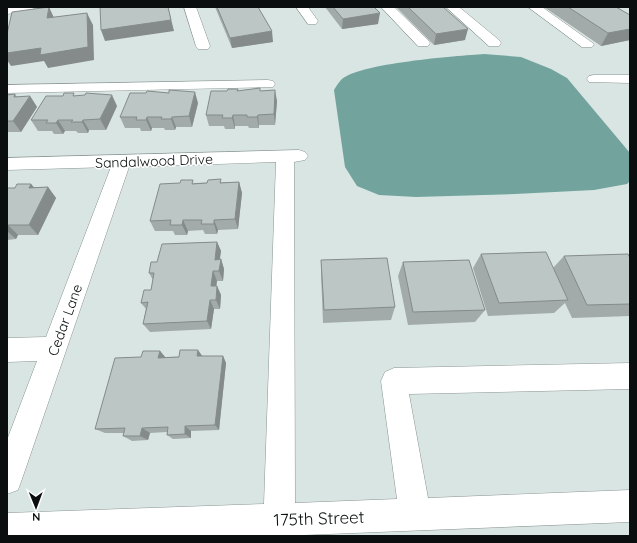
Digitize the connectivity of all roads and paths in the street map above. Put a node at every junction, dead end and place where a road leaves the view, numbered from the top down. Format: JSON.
{"nodes":[{"id":1,"x":24,"y":7,"type":"edge"},
{"id":2,"x":190,"y":7,"type":"edge"},
{"id":3,"x":302,"y":7,"type":"edge"},
{"id":4,"x":388,"y":7,"type":"edge"},
{"id":5,"x":452,"y":7,"type":"edge"},
{"id":6,"x":534,"y":7,"type":"edge"},
{"id":7,"x":7,"y":10,"type":"edge"},
{"id":8,"x":312,"y":21,"type":"dead end"},
{"id":9,"x":423,"y":43,"type":"dead end"},
{"id":10,"x":494,"y":43,"type":"dead end"},
{"id":11,"x":586,"y":44,"type":"dead end"},
{"id":12,"x":203,"y":46,"type":"dead end"},
{"id":13,"x":630,"y":79,"type":"edge"},
{"id":14,"x":594,"y":80,"type":"dead end"},
{"id":15,"x":268,"y":84,"type":"dead end"},
{"id":16,"x":7,"y":89,"type":"edge"},
{"id":17,"x":122,"y":162,"type":"junction"},
{"id":18,"x":7,"y":164,"type":"edge"},
{"id":19,"x":54,"y":349,"type":"junction"},
{"id":20,"x":7,"y":350,"type":"edge"},
{"id":21,"x":630,"y":376,"type":"edge"},
{"id":22,"x":7,"y":478,"type":"edge"},
{"id":23,"x":630,"y":506,"type":"edge"},
{"id":24,"x":415,"y":514,"type":"junction"},
{"id":25,"x":278,"y":520,"type":"junction"},
{"id":26,"x":7,"y":529,"type":"edge"}],
"edges":[{"from":1,"to":7,"type":"street"},
{"from":2,"to":12,"type":"street"},
{"from":3,"to":8,"type":"street"},
{"from":4,"to":9,"type":"street"},
{"from":5,"to":10,"type":"street"},
{"from":6,"to":11,"type":"street"},
{"from":13,"to":14,"type":"street"},
{"from":15,"to":16,"type":"street"},
{"from":17,"to":18,"type":"street","name":"Sandalwood Drive"},
{"from":17,"to":19,"type":"street","name":"Cedar Lane"},
{"from":17,"to":25,"type":"street","name":"Sandalwood Drive"},
{"from":19,"to":20,"type":"street"},
{"from":19,"to":22,"type":"street","name":"Cedar Lane"},
{"from":21,"to":24,"type":"street"},
{"from":23,"to":24,"type":"street","name":"175th Street"},
{"from":24,"to":25,"type":"street","name":"175th Street"},
{"from":25,"to":26,"type":"street","name":"175th Street"}]}
